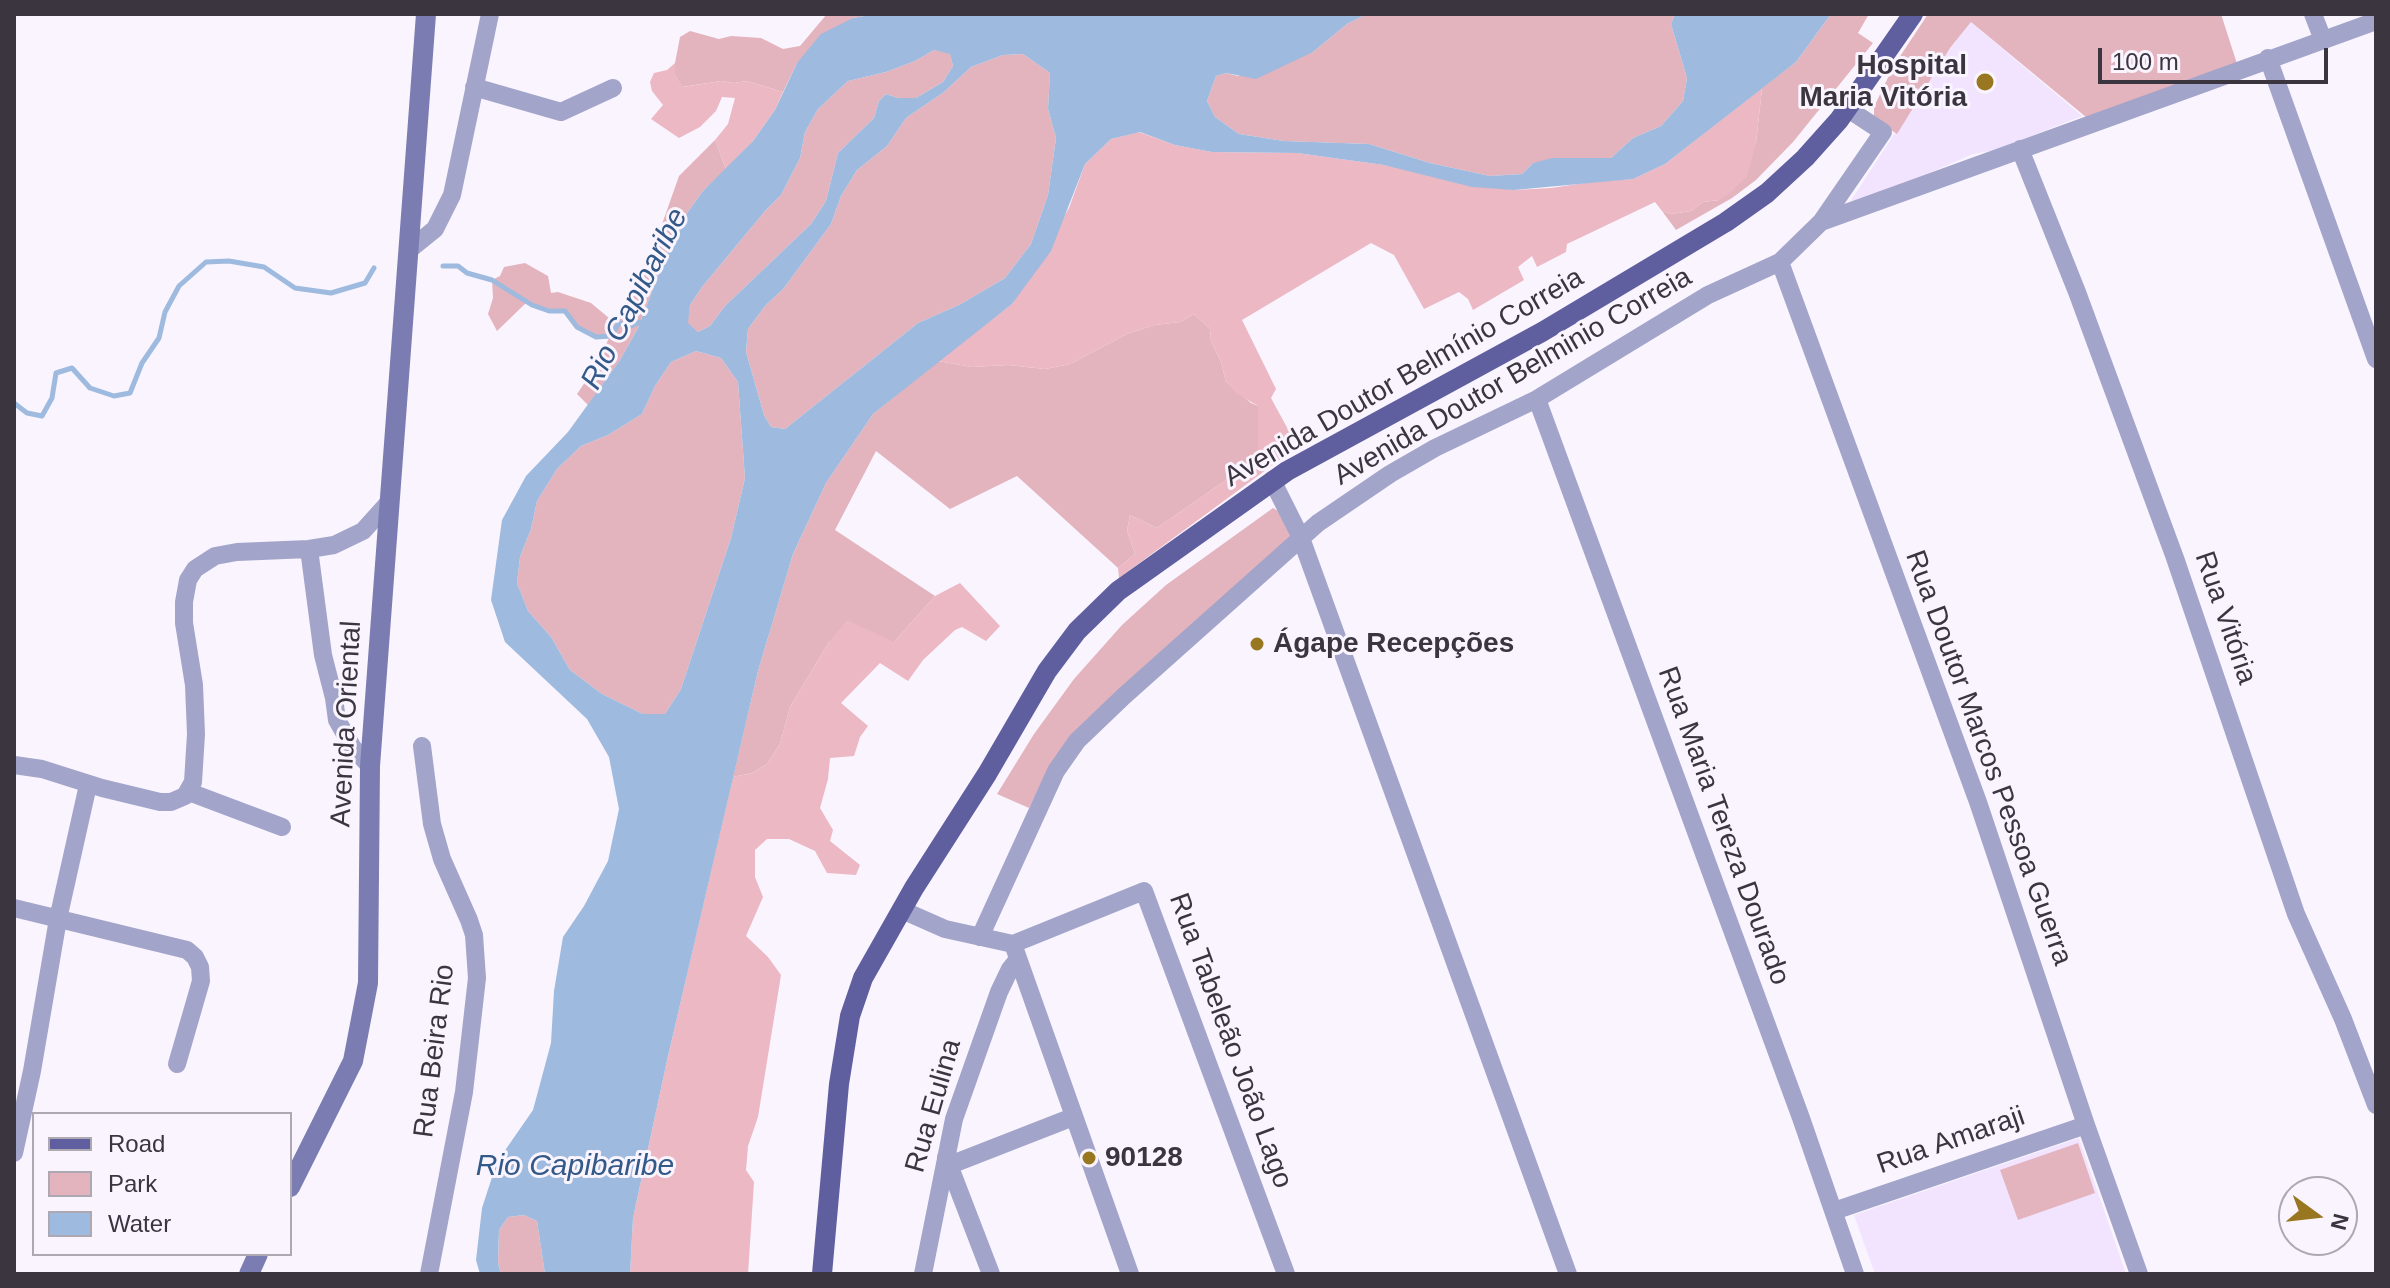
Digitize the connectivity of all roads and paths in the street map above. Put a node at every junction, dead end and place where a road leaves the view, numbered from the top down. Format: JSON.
{"nodes":[{"id":1,"x":426,"y":14,"type":"edge"},
{"id":2,"x":490,"y":14,"type":"edge"},
{"id":3,"x":1913,"y":14,"type":"edge"},
{"id":4,"x":2313,"y":14,"type":"edge"},
{"id":5,"x":2376,"y":21,"type":"edge"},
{"id":6,"x":2323,"y":40,"type":"junction"},
{"id":7,"x":2268,"y":58,"type":"junction"},
{"id":8,"x":474,"y":87,"type":"junction"},
{"id":9,"x":613,"y":88,"type":"dead end"},
{"id":10,"x":1848,"y":109,"type":"junction"},
{"id":11,"x":2020,"y":149,"type":"junction"},
{"id":12,"x":1821,"y":222,"type":"junction"},
{"id":13,"x":409,"y":250,"type":"junction"},
{"id":14,"x":1780,"y":262,"type":"junction"},
{"id":15,"x":2376,"y":359,"type":"edge"},
{"id":16,"x":1537,"y":399,"type":"junction"},
{"id":17,"x":1272,"y":480,"type":"junction"},
{"id":18,"x":390,"y":501,"type":"junction"},
{"id":19,"x":1301,"y":538,"type":"junction"},
{"id":20,"x":309,"y":549,"type":"junction"},
{"id":21,"x":422,"y":746,"type":"dead end"},
{"id":22,"x":14,"y":765,"type":"edge"},
{"id":23,"x":370,"y":766,"type":"junction"},
{"id":24,"x":88,"y":785,"type":"junction"},
{"id":25,"x":189,"y":792,"type":"junction"},
{"id":26,"x":282,"y":827,"type":"dead end"},
{"id":27,"x":14,"y":908,"type":"edge"},
{"id":28,"x":902,"y":910,"type":"junction"},
{"id":29,"x":58,"y":919,"type":"junction"},
{"id":30,"x":980,"y":937,"type":"junction"},
{"id":31,"x":1015,"y":952,"type":"junction"},
{"id":32,"x":177,"y":1064,"type":"dead end"},
{"id":33,"x":2376,"y":1105,"type":"edge"},
{"id":34,"x":1073,"y":1117,"type":"junction"},
{"id":35,"x":2086,"y":1125,"type":"junction"},
{"id":36,"x":14,"y":1153,"type":"edge"},
{"id":37,"x":948,"y":1161,"type":"junction"},
{"id":38,"x":292,"y":1183,"type":"edge"},
{"id":39,"x":1834,"y":1211,"type":"junction"},
{"id":40,"x":429,"y":1274,"type":"edge"},
{"id":41,"x":822,"y":1274,"type":"edge"},
{"id":42,"x":923,"y":1274,"type":"edge"},
{"id":43,"x":991,"y":1274,"type":"edge"},
{"id":44,"x":1130,"y":1274,"type":"edge"},
{"id":45,"x":1286,"y":1274,"type":"edge"},
{"id":46,"x":1568,"y":1274,"type":"edge"},
{"id":47,"x":1855,"y":1274,"type":"edge"},
{"id":48,"x":2139,"y":1274,"type":"edge"}],
"edges":[{"from":1,"to":13,"type":"street","name":"Avenida Oriental"},
{"from":2,"to":8,"type":"street"},
{"from":3,"to":10,"type":"main road","name":"Avenida Doutor Belmínio Correia"},
{"from":4,"to":6,"type":"street"},
{"from":5,"to":6,"type":"street"},
{"from":6,"to":7,"type":"street"},
{"from":7,"to":11,"type":"street"},
{"from":7,"to":15,"type":"street"},
{"from":8,"to":9,"type":"street"},
{"from":8,"to":13,"type":"street"},
{"from":10,"to":12,"type":"street","name":"Avenida Doutor Belminio Correia"},
{"from":10,"to":17,"type":"main road","name":"Avenida Doutor Belmínio Correia"},
{"from":11,"to":12,"type":"street"},
{"from":11,"to":33,"type":"street","name":"Rua Vitória"},
{"from":12,"to":14,"type":"street","name":"Avenida Doutor Belminio Correia"},
{"from":13,"to":18,"type":"street","name":"Avenida Oriental"},
{"from":14,"to":16,"type":"street","name":"Avenida Doutor Belminio Correia"},
{"from":14,"to":35,"type":"street","name":"Rua Doutor Marcos Pessoa Guerra"},
{"from":16,"to":19,"type":"street","name":"Avenida Doutor Belminio Correia"},
{"from":16,"to":39,"type":"street","name":"Rua Maria Tereza Dourado"},
{"from":17,"to":19,"type":"street"},
{"from":17,"to":28,"type":"main road","name":"Avenida Doutor Belmínio Correia"},
{"from":18,"to":20,"type":"street"},
{"from":18,"to":23,"type":"street","name":"Avenida Oriental"},
{"from":19,"to":30,"type":"street","name":"Avenida Doutor Belminio Correia"},
{"from":19,"to":46,"type":"street"},
{"from":20,"to":23,"type":"street"},
{"from":20,"to":25,"type":"street"},
{"from":21,"to":40,"type":"street","name":"Rua Beira Rio"},
{"from":22,"to":24,"type":"street"},
{"from":23,"to":38,"type":"street","name":"Avenida Oriental"},
{"from":24,"to":25,"type":"street"},
{"from":24,"to":29,"type":"street"},
{"from":25,"to":26,"type":"street"},
{"from":27,"to":29,"type":"street"},
{"from":28,"to":30,"type":"street"},
{"from":28,"to":41,"type":"main road","name":"Avenida Doutor Belmínio Correia"},
{"from":29,"to":32,"type":"street"},
{"from":29,"to":36,"type":"street"},
{"from":30,"to":31,"type":"street"},
{"from":31,"to":34,"type":"street"},
{"from":31,"to":37,"type":"street","name":"Rua Eulina"},
{"from":31,"to":45,"type":"street","name":"Rua Tabeleão João Lago"},
{"from":34,"to":37,"type":"street"},
{"from":34,"to":44,"type":"street"},
{"from":35,"to":39,"type":"street","name":"Rua Amaraji"},
{"from":35,"to":48,"type":"street","name":"Rua Doutor Marcos Pessoa Guerra"},
{"from":37,"to":42,"type":"street","name":"Rua Eulina"},
{"from":37,"to":43,"type":"street"},
{"from":39,"to":47,"type":"street","name":"Rua Maria Tereza Dourado"}]}
